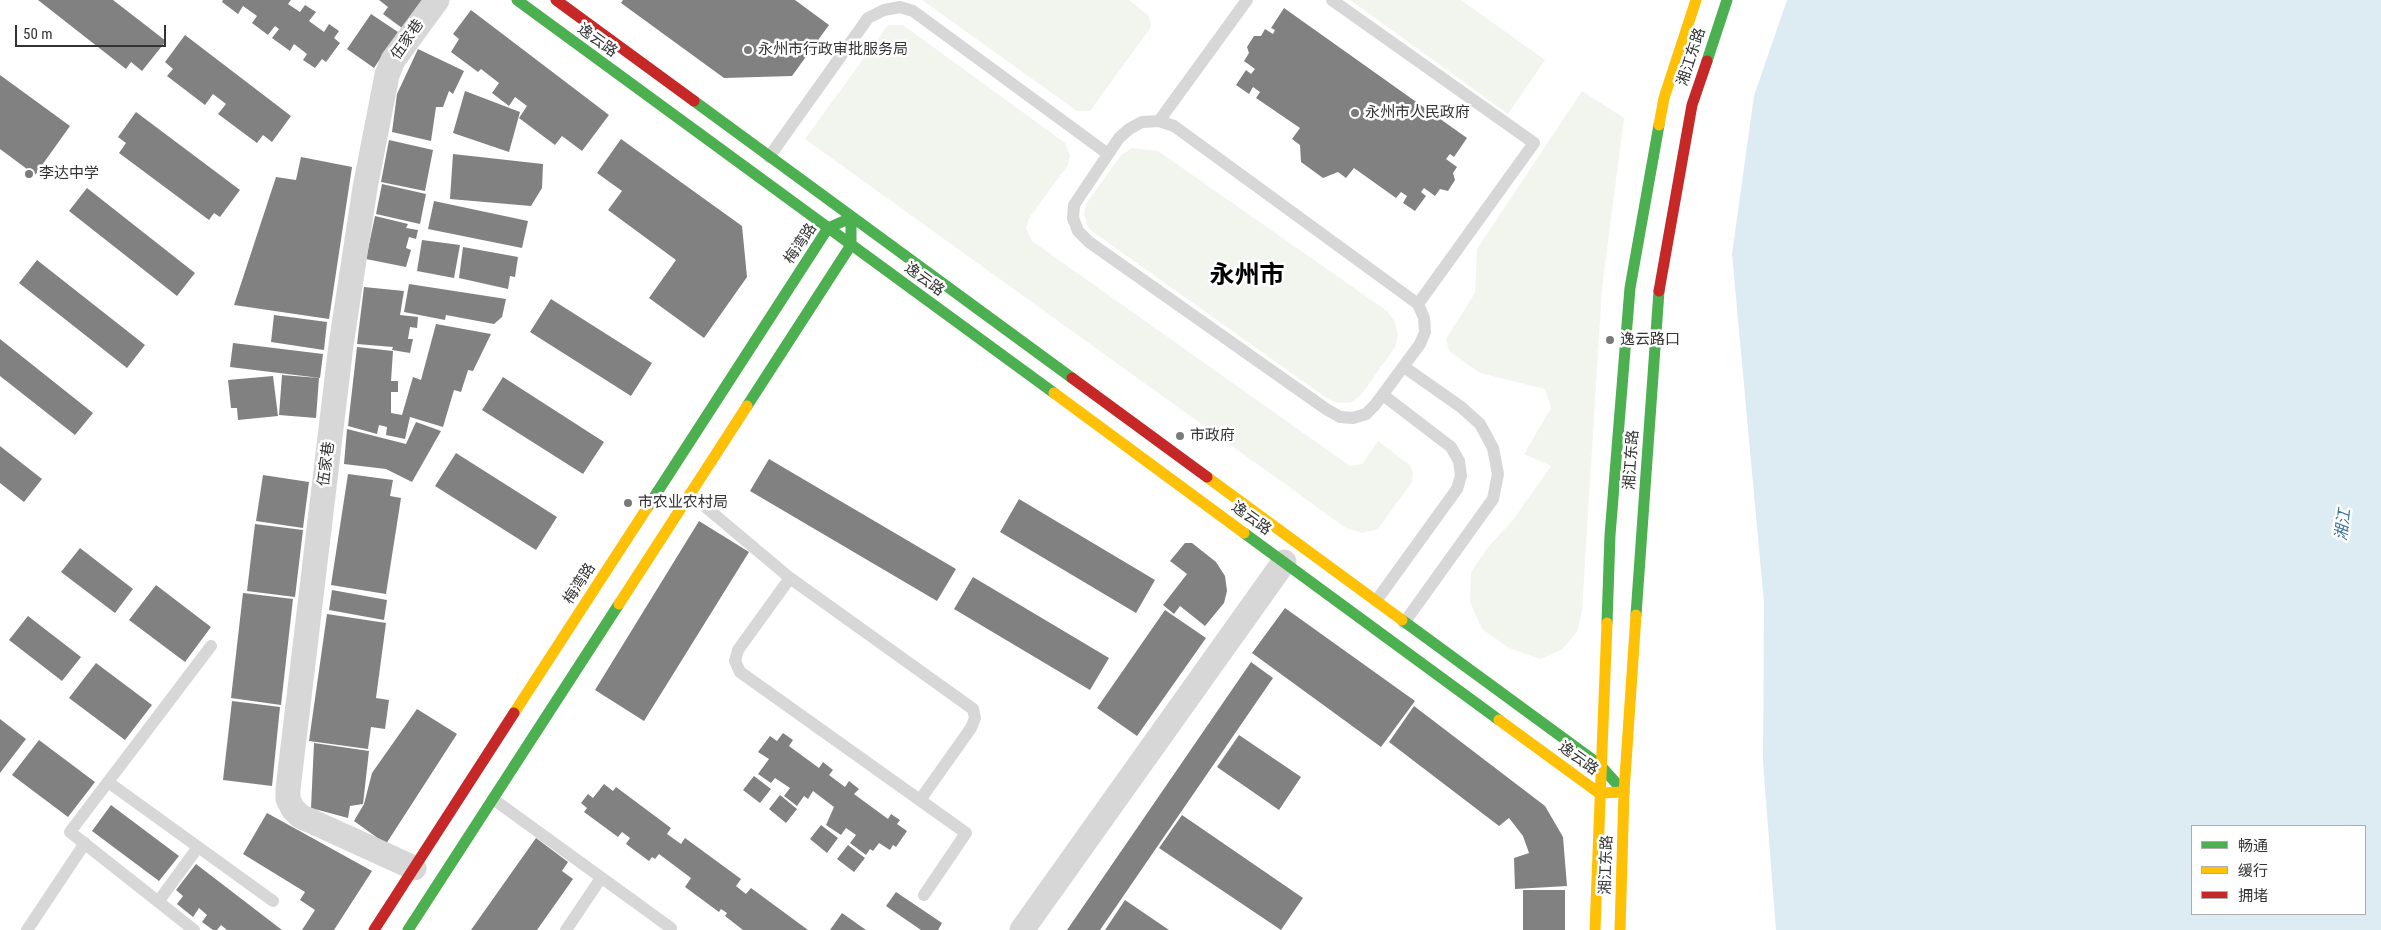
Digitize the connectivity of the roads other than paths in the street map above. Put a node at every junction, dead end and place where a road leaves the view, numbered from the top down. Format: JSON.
{"nodes":[{"id":1,"x":437,"y":0,"type":"edge"},
{"id":2,"x":517,"y":0,"type":"edge"},
{"id":3,"x":556,"y":0,"type":"edge"},
{"id":4,"x":1247,"y":0,"type":"edge"},
{"id":5,"x":1332,"y":0,"type":"edge"},
{"id":6,"x":1696,"y":0,"type":"edge"},
{"id":7,"x":1727,"y":0,"type":"edge"},
{"id":8,"x":1159,"y":121,"type":"junction"},
{"id":9,"x":1108,"y":154,"type":"junction"},
{"id":10,"x":769,"y":156,"type":"junction"},
{"id":11,"x":852,"y":217,"type":"junction"},
{"id":12,"x":828,"y":228,"type":"junction"},
{"id":13,"x":851,"y":245,"type":"junction"},
{"id":14,"x":1418,"y":304,"type":"junction"},
{"id":15,"x":1404,"y":366,"type":"junction"},
{"id":16,"x":1383,"y":395,"type":"junction"},
{"id":17,"x":690,"y":494,"type":"junction"},
{"id":18,"x":1284,"y":562,"type":"junction"},
{"id":19,"x":790,"y":578,"type":"junction"},
{"id":20,"x":1376,"y":601,"type":"junction"},
{"id":21,"x":1404,"y":622,"type":"junction"},
{"id":22,"x":211,"y":646,"type":"dead end"},
{"id":23,"x":1600,"y":765,"type":"junction"},
{"id":24,"x":108,"y":782,"type":"junction"},
{"id":25,"x":1624,"y":792,"type":"junction"},
{"id":26,"x":1599,"y":793,"type":"junction"},
{"id":27,"x":493,"y":799,"type":"junction"},
{"id":28,"x":920,"y":800,"type":"junction"},
{"id":29,"x":85,"y":844,"type":"junction"},
{"id":30,"x":198,"y":847,"type":"junction"},
{"id":31,"x":414,"y":868,"type":"junction"},
{"id":32,"x":601,"y":878,"type":"junction"},
{"id":33,"x":924,"y":895,"type":"dead end"},
{"id":34,"x":158,"y":902,"type":"junction"},
{"id":35,"x":272,"y":902,"type":"dead end"},
{"id":36,"x":27,"y":930,"type":"edge"},
{"id":37,"x":194,"y":930,"type":"edge"},
{"id":38,"x":374,"y":930,"type":"edge"},
{"id":39,"x":408,"y":930,"type":"edge"},
{"id":40,"x":566,"y":930,"type":"edge"},
{"id":41,"x":670,"y":930,"type":"edge"},
{"id":42,"x":1022,"y":930,"type":"edge"},
{"id":43,"x":1595,"y":930,"type":"edge"},
{"id":44,"x":1620,"y":930,"type":"edge"}],
"edges":[{"from":1,"to":31,"type":"street","name":"伍家巷"},
{"from":2,"to":12,"type":"street","name":"逸云路"},
{"from":3,"to":10,"type":"street","name":"逸云路"},
{"from":4,"to":8,"type":"lane"},
{"from":5,"to":14,"type":"lane"},
{"from":6,"to":23,"type":"street","name":"湘江东路"},
{"from":7,"to":25,"type":"street","name":"湘江东路"},
{"from":8,"to":9,"type":"lane"},
{"from":8,"to":14,"type":"lane"},
{"from":9,"to":10,"type":"lane"},
{"from":9,"to":16,"type":"lane"},
{"from":10,"to":11,"type":"street","name":"逸云路"},
{"from":11,"to":12,"type":"street","name":"梅湾路"},
{"from":11,"to":13,"type":"street"},
{"from":11,"to":20,"type":"street","name":"逸云路"},
{"from":12,"to":13,"type":"street","name":"逸云路"},
{"from":12,"to":31,"type":"street","name":"梅湾路"},
{"from":13,"to":17,"type":"street"},
{"from":13,"to":18,"type":"street","name":"逸云路"},
{"from":14,"to":15,"type":"lane"},
{"from":15,"to":16,"type":"lane"},
{"from":15,"to":21,"type":"lane"},
{"from":16,"to":20,"type":"lane"},
{"from":17,"to":19,"type":"lane"},
{"from":17,"to":27,"type":"street"},
{"from":18,"to":26,"type":"street","name":"逸云路"},
{"from":18,"to":42,"type":"street"},
{"from":19,"to":28,"type":"lane"},
{"from":19,"to":28,"type":"lane"},
{"from":20,"to":21,"type":"street","name":"逸云路"},
{"from":21,"to":23,"type":"street","name":"逸云路"},
{"from":22,"to":24,"type":"lane"},
{"from":23,"to":25,"type":"street","name":"逸云路"},
{"from":23,"to":26,"type":"street","name":"湘江东路"},
{"from":24,"to":29,"type":"lane"},
{"from":24,"to":30,"type":"lane"},
{"from":25,"to":26,"type":"street","name":"逸云路"},
{"from":25,"to":44,"type":"street","name":"湘江东路"},
{"from":26,"to":43,"type":"street","name":"湘江东路"},
{"from":27,"to":32,"type":"lane"},
{"from":27,"to":39,"type":"street"},
{"from":28,"to":33,"type":"lane"},
{"from":29,"to":34,"type":"lane"},
{"from":29,"to":36,"type":"lane"},
{"from":30,"to":34,"type":"lane"},
{"from":30,"to":35,"type":"lane"},
{"from":31,"to":38,"type":"street","name":"梅湾路"},
{"from":32,"to":40,"type":"lane"},
{"from":32,"to":41,"type":"lane"},
{"from":34,"to":37,"type":"lane"}]}
